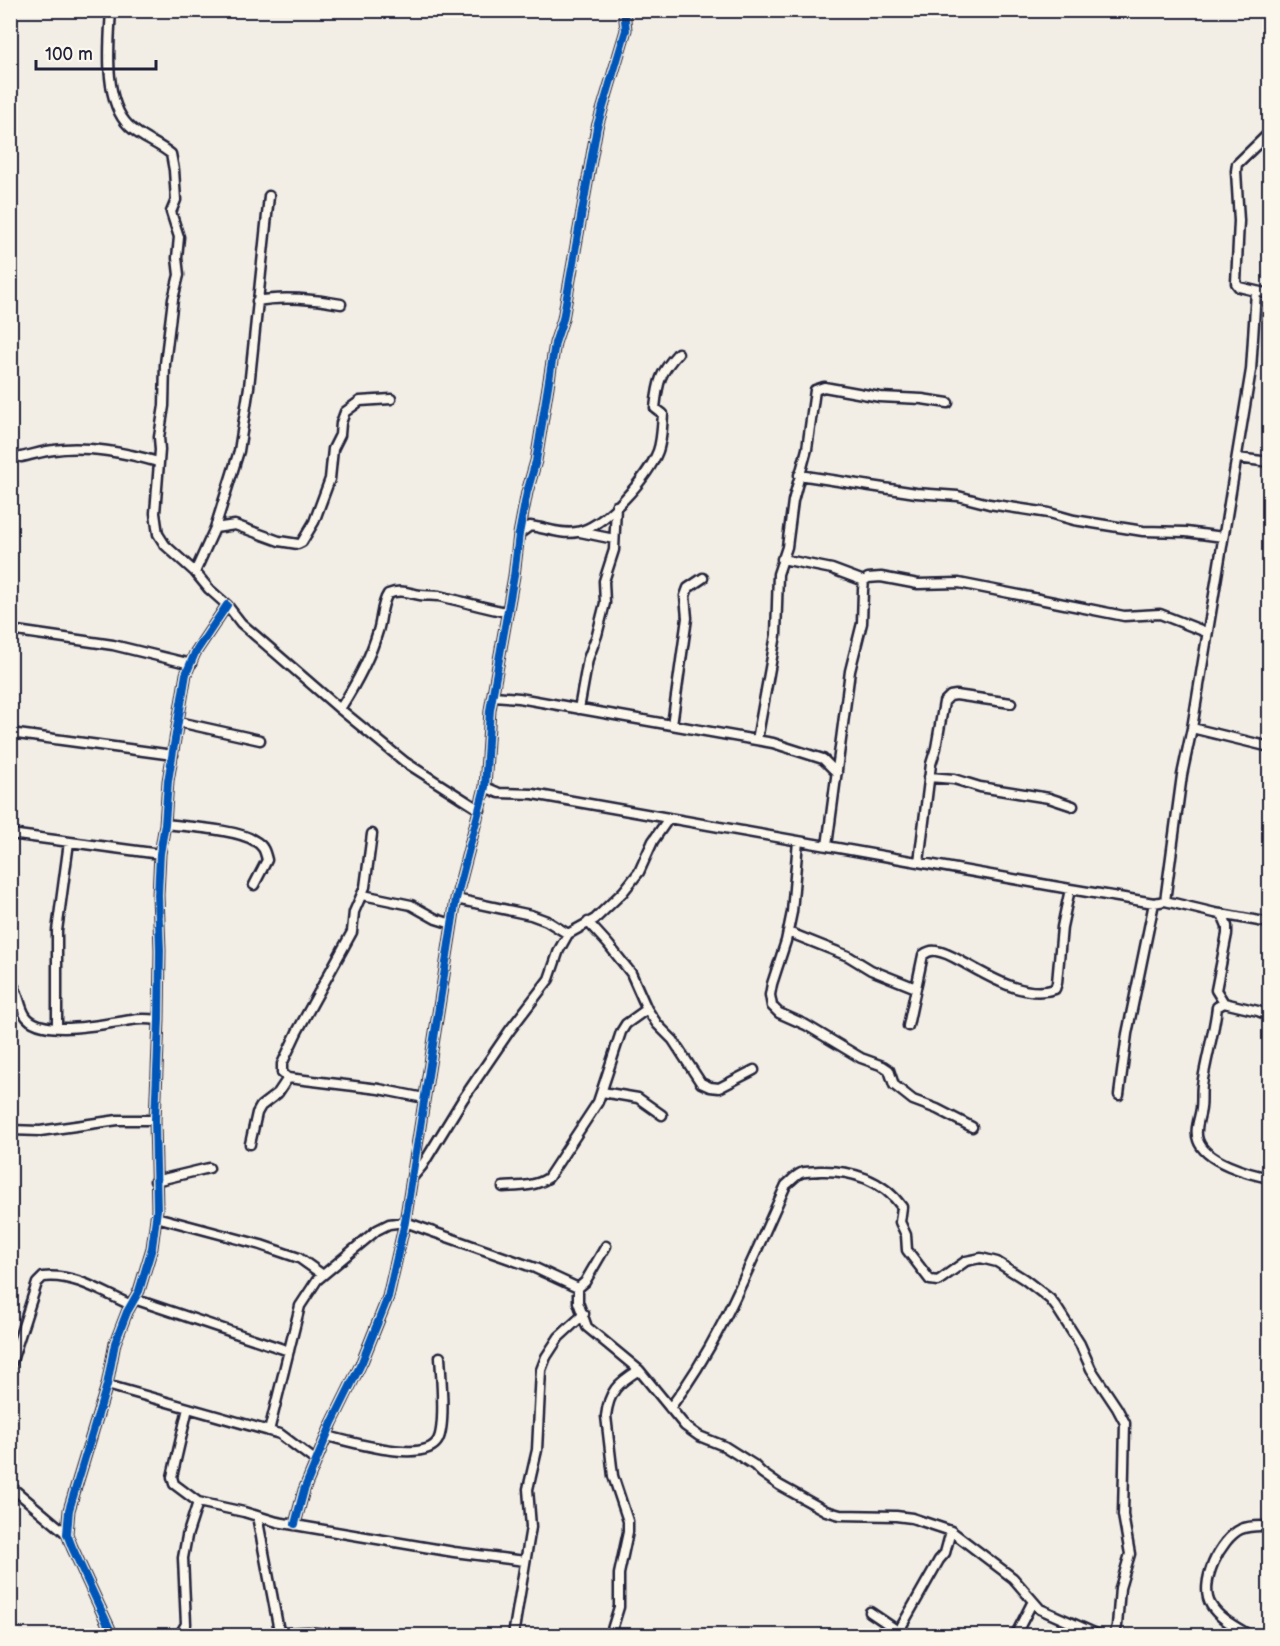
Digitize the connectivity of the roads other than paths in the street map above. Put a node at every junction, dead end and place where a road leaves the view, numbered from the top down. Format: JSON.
{"nodes":[{"id":1,"x":111,"y":10,"type":"edge"},
{"id":2,"x":624,"y":10,"type":"edge"},
{"id":3,"x":1269,"y":132,"type":"edge"},
{"id":4,"x":269,"y":196,"type":"dead end"},
{"id":5,"x":1256,"y":291,"type":"junction"},
{"id":6,"x":1269,"y":293,"type":"edge"},
{"id":7,"x":257,"y":301,"type":"junction"},
{"id":8,"x":341,"y":304,"type":"dead end"},
{"id":9,"x":678,"y":353,"type":"dead end"},
{"id":10,"x":391,"y":399,"type":"dead end"},
{"id":11,"x":948,"y":403,"type":"dead end"},
{"id":12,"x":21,"y":457,"type":"dead end"},
{"id":13,"x":1237,"y":458,"type":"junction"},
{"id":14,"x":158,"y":462,"type":"junction"},
{"id":15,"x":1269,"y":462,"type":"edge"},
{"id":16,"x":799,"y":475,"type":"junction"},
{"id":17,"x":616,"y":506,"type":"junction"},
{"id":18,"x":215,"y":528,"type":"junction"},
{"id":19,"x":579,"y":532,"type":"junction"},
{"id":20,"x":519,"y":534,"type":"junction"},
{"id":21,"x":1223,"y":537,"type":"junction"},
{"id":22,"x":614,"y":538,"type":"junction"},
{"id":23,"x":782,"y":559,"type":"junction"},
{"id":24,"x":195,"y":572,"type":"junction"},
{"id":25,"x":702,"y":578,"type":"dead end"},
{"id":26,"x":864,"y":582,"type":"junction"},
{"id":27,"x":227,"y":604,"type":"junction"},
{"id":28,"x":507,"y":612,"type":"junction"},
{"id":29,"x":10,"y":630,"type":"edge"},
{"id":30,"x":1206,"y":632,"type":"junction"},
{"id":31,"x":191,"y":664,"type":"junction"},
{"id":32,"x":493,"y":696,"type":"junction"},
{"id":33,"x":1011,"y":703,"type":"dead end"},
{"id":34,"x":340,"y":709,"type":"junction"},
{"id":35,"x":579,"y":709,"type":"junction"},
{"id":36,"x":178,"y":722,"type":"junction"},
{"id":37,"x":672,"y":725,"type":"junction"},
{"id":38,"x":1192,"y":728,"type":"junction"},
{"id":39,"x":10,"y":733,"type":"edge"},
{"id":40,"x":260,"y":740,"type":"dead end"},
{"id":41,"x":757,"y":740,"type":"junction"},
{"id":42,"x":1269,"y":747,"type":"edge"},
{"id":43,"x":841,"y":752,"type":"junction"},
{"id":44,"x":172,"y":755,"type":"junction"},
{"id":45,"x":823,"y":759,"type":"junction"},
{"id":46,"x":837,"y":773,"type":"junction"},
{"id":47,"x":929,"y":777,"type":"junction"},
{"id":48,"x":485,"y":787,"type":"junction"},
{"id":49,"x":499,"y":793,"type":"junction"},
{"id":50,"x":481,"y":806,"type":"junction"},
{"id":51,"x":1073,"y":806,"type":"dead end"},
{"id":52,"x":669,"y":818,"type":"junction"},
{"id":53,"x":165,"y":824,"type":"junction"},
{"id":54,"x":10,"y":834,"type":"edge"},
{"id":55,"x":372,"y":834,"type":"dead end"},
{"id":56,"x":798,"y":841,"type":"junction"},
{"id":57,"x":69,"y":842,"type":"junction"},
{"id":58,"x":827,"y":846,"type":"junction"},
{"id":59,"x":160,"y":854,"type":"junction"},
{"id":60,"x":920,"y":862,"type":"junction"},
{"id":61,"x":254,"y":885,"type":"dead end"},
{"id":62,"x":1070,"y":889,"type":"junction"},
{"id":63,"x":363,"y":895,"type":"junction"},
{"id":64,"x":456,"y":899,"type":"junction"},
{"id":65,"x":1165,"y":901,"type":"junction"},
{"id":66,"x":1154,"y":903,"type":"junction"},
{"id":67,"x":1222,"y":914,"type":"junction"},
{"id":68,"x":588,"y":922,"type":"junction"},
{"id":69,"x":1269,"y":923,"type":"edge"},
{"id":70,"x":452,"y":924,"type":"junction"},
{"id":71,"x":788,"y":932,"type":"junction"},
{"id":72,"x":568,"y":934,"type":"junction"},
{"id":73,"x":10,"y":981,"type":"edge"},
{"id":74,"x":916,"y":988,"type":"junction"},
{"id":75,"x":1224,"y":1003,"type":"junction"},
{"id":76,"x":647,"y":1009,"type":"junction"},
{"id":77,"x":1269,"y":1016,"type":"edge"},
{"id":78,"x":159,"y":1020,"type":"junction"},
{"id":79,"x":908,"y":1026,"type":"dead end"},
{"id":80,"x":57,"y":1027,"type":"junction"},
{"id":81,"x":754,"y":1070,"type":"dead end"},
{"id":82,"x":288,"y":1078,"type":"junction"},
{"id":83,"x":602,"y":1092,"type":"junction"},
{"id":84,"x":1119,"y":1095,"type":"dead end"},
{"id":85,"x":424,"y":1098,"type":"junction"},
{"id":86,"x":662,"y":1115,"type":"dead end"},
{"id":87,"x":155,"y":1120,"type":"junction"},
{"id":88,"x":972,"y":1127,"type":"dead end"},
{"id":89,"x":10,"y":1130,"type":"edge"},
{"id":90,"x":250,"y":1144,"type":"dead end"},
{"id":91,"x":209,"y":1168,"type":"dead end"},
{"id":92,"x":412,"y":1178,"type":"junction"},
{"id":93,"x":1269,"y":1178,"type":"edge"},
{"id":94,"x":155,"y":1181,"type":"junction"},
{"id":95,"x":503,"y":1187,"type":"dead end"},
{"id":96,"x":1269,"y":1187,"type":"edge"},
{"id":97,"x":1269,"y":1193,"type":"edge"},
{"id":98,"x":156,"y":1217,"type":"junction"},
{"id":99,"x":405,"y":1222,"type":"junction"},
{"id":100,"x":606,"y":1246,"type":"dead end"},
{"id":101,"x":323,"y":1275,"type":"junction"},
{"id":102,"x":578,"y":1288,"type":"junction"},
{"id":103,"x":133,"y":1302,"type":"junction"},
{"id":104,"x":584,"y":1314,"type":"junction"},
{"id":105,"x":289,"y":1351,"type":"junction"},
{"id":106,"x":440,"y":1357,"type":"dead end"},
{"id":107,"x":10,"y":1367,"type":"edge"},
{"id":108,"x":639,"y":1370,"type":"junction"},
{"id":109,"x":107,"y":1384,"type":"junction"},
{"id":110,"x":188,"y":1408,"type":"junction"},
{"id":111,"x":670,"y":1408,"type":"junction"},
{"id":112,"x":269,"y":1431,"type":"junction"},
{"id":113,"x":327,"y":1436,"type":"junction"},
{"id":114,"x":316,"y":1461,"type":"junction"},
{"id":115,"x":10,"y":1486,"type":"edge"},
{"id":116,"x":198,"y":1502,"type":"junction"},
{"id":117,"x":257,"y":1516,"type":"junction"},
{"id":118,"x":295,"y":1524,"type":"junction"},
{"id":119,"x":1268,"y":1526,"type":"edge"},
{"id":120,"x":951,"y":1531,"type":"junction"},
{"id":121,"x":67,"y":1534,"type":"junction"},
{"id":122,"x":525,"y":1561,"type":"junction"},
{"id":123,"x":1033,"y":1601,"type":"junction"},
{"id":124,"x":870,"y":1612,"type":"dead end"},
{"id":125,"x":897,"y":1633,"type":"edge"},
{"id":126,"x":280,"y":1634,"type":"edge"},
{"id":127,"x":113,"y":1635,"type":"edge"},
{"id":128,"x":179,"y":1635,"type":"edge"},
{"id":129,"x":342,"y":1635,"type":"edge"},
{"id":130,"x":513,"y":1635,"type":"edge"},
{"id":131,"x":610,"y":1635,"type":"edge"},
{"id":132,"x":1015,"y":1635,"type":"edge"},
{"id":133,"x":1101,"y":1635,"type":"edge"},
{"id":134,"x":1114,"y":1635,"type":"edge"},
{"id":135,"x":1251,"y":1635,"type":"edge"}],
"edges":[{"from":1,"to":14,"type":"street"},
{"from":2,"to":20,"type":"street"},
{"from":3,"to":5,"type":"street"},
{"from":4,"to":7,"type":"street"},
{"from":5,"to":6,"type":"street"},
{"from":5,"to":13,"type":"street"},
{"from":7,"to":8,"type":"street"},
{"from":7,"to":18,"type":"street"},
{"from":9,"to":17,"type":"street"},
{"from":10,"to":18,"type":"street"},
{"from":11,"to":16,"type":"street"},
{"from":12,"to":14,"type":"street"},
{"from":13,"to":15,"type":"street"},
{"from":13,"to":21,"type":"street"},
{"from":14,"to":24,"type":"street"},
{"from":16,"to":21,"type":"street"},
{"from":16,"to":23,"type":"street"},
{"from":17,"to":19,"type":"street"},
{"from":17,"to":22,"type":"street"},
{"from":18,"to":24,"type":"street"},
{"from":19,"to":20,"type":"street"},
{"from":19,"to":22,"type":"street"},
{"from":20,"to":28,"type":"street"},
{"from":21,"to":30,"type":"street"},
{"from":22,"to":35,"type":"street"},
{"from":23,"to":26,"type":"street"},
{"from":23,"to":41,"type":"street"},
{"from":24,"to":27,"type":"street"},
{"from":25,"to":37,"type":"street"},
{"from":26,"to":30,"type":"street"},
{"from":26,"to":43,"type":"street"},
{"from":27,"to":31,"type":"street"},
{"from":27,"to":34,"type":"street"},
{"from":28,"to":32,"type":"street"},
{"from":28,"to":34,"type":"street"},
{"from":29,"to":31,"type":"street"},
{"from":30,"to":38,"type":"street"},
{"from":31,"to":36,"type":"street"},
{"from":32,"to":35,"type":"street"},
{"from":32,"to":48,"type":"street"},
{"from":33,"to":47,"type":"street"},
{"from":34,"to":50,"type":"street"},
{"from":35,"to":37,"type":"street"},
{"from":36,"to":40,"type":"street"},
{"from":36,"to":44,"type":"street"},
{"from":37,"to":41,"type":"street"},
{"from":38,"to":42,"type":"street"},
{"from":38,"to":65,"type":"street"},
{"from":39,"to":44,"type":"street"},
{"from":41,"to":45,"type":"street"},
{"from":43,"to":45,"type":"street"},
{"from":43,"to":46,"type":"street"},
{"from":44,"to":53,"type":"street"},
{"from":45,"to":46,"type":"street"},
{"from":46,"to":58,"type":"street"},
{"from":47,"to":51,"type":"street"},
{"from":47,"to":60,"type":"street"},
{"from":48,"to":49,"type":"street"},
{"from":48,"to":50,"type":"street"},
{"from":49,"to":50,"type":"street"},
{"from":49,"to":52,"type":"street"},
{"from":50,"to":64,"type":"street"},
{"from":52,"to":56,"type":"street"},
{"from":52,"to":68,"type":"street"},
{"from":53,"to":59,"type":"street"},
{"from":53,"to":61,"type":"street"},
{"from":54,"to":57,"type":"street"},
{"from":55,"to":63,"type":"street"},
{"from":56,"to":58,"type":"street"},
{"from":56,"to":71,"type":"street"},
{"from":57,"to":59,"type":"street"},
{"from":57,"to":80,"type":"street"},
{"from":58,"to":60,"type":"street"},
{"from":59,"to":78,"type":"street"},
{"from":60,"to":62,"type":"street"},
{"from":62,"to":66,"type":"street"},
{"from":62,"to":74,"type":"street"},
{"from":63,"to":70,"type":"street"},
{"from":63,"to":82,"type":"street"},
{"from":64,"to":70,"type":"street"},
{"from":64,"to":72,"type":"street"},
{"from":65,"to":66,"type":"street"},
{"from":65,"to":67,"type":"street"},
{"from":66,"to":84,"type":"street"},
{"from":67,"to":69,"type":"street"},
{"from":67,"to":75,"type":"street"},
{"from":68,"to":72,"type":"street"},
{"from":68,"to":76,"type":"street"},
{"from":70,"to":85,"type":"street"},
{"from":71,"to":74,"type":"street"},
{"from":71,"to":88,"type":"street"},
{"from":72,"to":92,"type":"street"},
{"from":73,"to":80,"type":"street"},
{"from":74,"to":79,"type":"street"},
{"from":75,"to":77,"type":"street"},
{"from":75,"to":93,"type":"street"},
{"from":76,"to":81,"type":"street"},
{"from":76,"to":83,"type":"street"},
{"from":78,"to":80,"type":"street"},
{"from":78,"to":87,"type":"street"},
{"from":82,"to":85,"type":"street"},
{"from":82,"to":90,"type":"street"},
{"from":83,"to":86,"type":"street"},
{"from":83,"to":95,"type":"street"},
{"from":85,"to":92,"type":"street"},
{"from":87,"to":89,"type":"street"},
{"from":87,"to":94,"type":"street"},
{"from":91,"to":94,"type":"street"},
{"from":92,"to":99,"type":"street"},
{"from":94,"to":98,"type":"street"},
{"from":96,"to":97,"type":"street"},
{"from":98,"to":101,"type":"street"},
{"from":98,"to":103,"type":"street"},
{"from":99,"to":101,"type":"street"},
{"from":99,"to":102,"type":"street"},
{"from":99,"to":113,"type":"street"},
{"from":100,"to":102,"type":"street"},
{"from":101,"to":105,"type":"street"},
{"from":102,"to":104,"type":"street"},
{"from":103,"to":105,"type":"street"},
{"from":103,"to":107,"type":"street"},
{"from":103,"to":109,"type":"street"},
{"from":104,"to":108,"type":"street"},
{"from":104,"to":122,"type":"street"},
{"from":105,"to":112,"type":"street"},
{"from":106,"to":113,"type":"street"},
{"from":108,"to":111,"type":"street"},
{"from":108,"to":131,"type":"street"},
{"from":109,"to":110,"type":"street"},
{"from":109,"to":121,"type":"street"},
{"from":110,"to":112,"type":"street"},
{"from":110,"to":116,"type":"street"},
{"from":111,"to":120,"type":"street"},
{"from":111,"to":134,"type":"street"},
{"from":112,"to":114,"type":"street"},
{"from":113,"to":114,"type":"street"},
{"from":114,"to":118,"type":"street"},
{"from":115,"to":121,"type":"street"},
{"from":116,"to":117,"type":"street"},
{"from":116,"to":128,"type":"street"},
{"from":117,"to":118,"type":"street"},
{"from":117,"to":126,"type":"street"},
{"from":118,"to":122,"type":"street"},
{"from":119,"to":135,"type":"street"},
{"from":120,"to":123,"type":"street"},
{"from":120,"to":125,"type":"street"},
{"from":121,"to":127,"type":"street"},
{"from":122,"to":130,"type":"street"},
{"from":123,"to":132,"type":"street"},
{"from":123,"to":133,"type":"street"},
{"from":124,"to":125,"type":"street"},
{"from":126,"to":129,"type":"street"}]}
